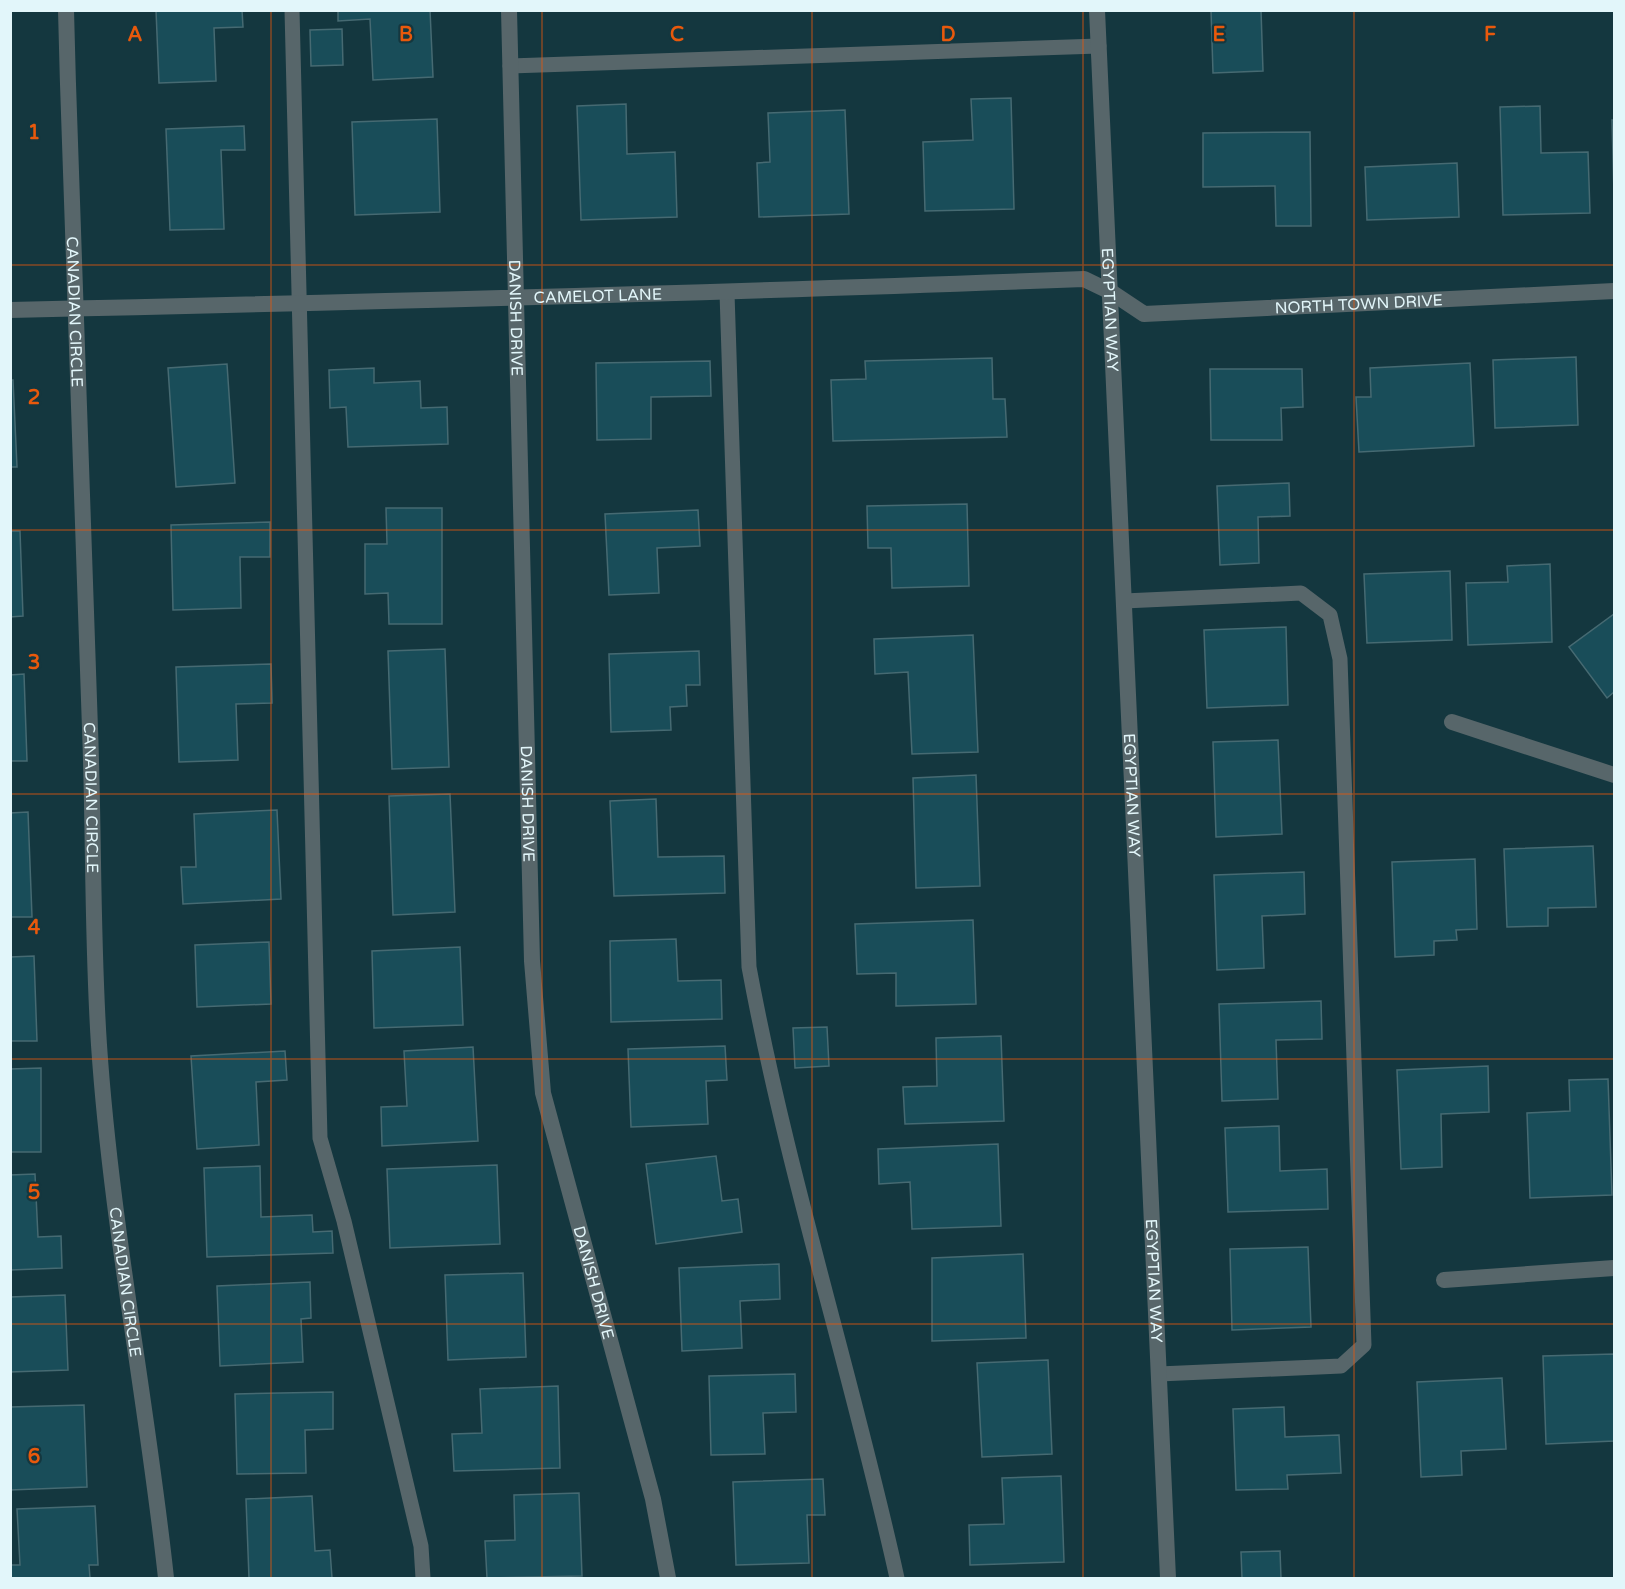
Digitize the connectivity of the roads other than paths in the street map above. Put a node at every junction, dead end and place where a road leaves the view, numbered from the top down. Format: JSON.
{"nodes":[{"id":1,"x":66,"y":10,"type":"edge"},
{"id":2,"x":291,"y":10,"type":"edge"},
{"id":3,"x":509,"y":10,"type":"edge"},
{"id":4,"x":1097,"y":10,"type":"edge"},
{"id":5,"x":1099,"y":46,"type":"junction"},
{"id":6,"x":510,"y":66,"type":"junction"},
{"id":7,"x":1614,"y":291,"type":"edge"},
{"id":8,"x":1111,"y":292,"type":"junction"},
{"id":9,"x":727,"y":293,"type":"junction"},
{"id":10,"x":514,"y":296,"type":"junction"},
{"id":11,"x":300,"y":302,"type":"junction"},
{"id":12,"x":73,"y":308,"type":"junction"},
{"id":13,"x":10,"y":310,"type":"edge"},
{"id":14,"x":1124,"y":601,"type":"junction"},
{"id":15,"x":1452,"y":722,"type":"dead end"},
{"id":16,"x":1614,"y":775,"type":"edge"},
{"id":17,"x":1614,"y":1268,"type":"edge"},
{"id":18,"x":1444,"y":1280,"type":"dead end"},
{"id":19,"x":1159,"y":1374,"type":"junction"},
{"id":20,"x":166,"y":1578,"type":"edge"},
{"id":21,"x":423,"y":1578,"type":"edge"},
{"id":22,"x":668,"y":1578,"type":"edge"},
{"id":23,"x":897,"y":1578,"type":"edge"},
{"id":24,"x":1168,"y":1578,"type":"edge"}],
"edges":[{"from":1,"to":12,"type":"street","name":"CANADIAN CIRCLE"},
{"from":2,"to":11,"type":"lane"},
{"from":3,"to":6,"type":"street","name":"DANISH DRIVE"},
{"from":4,"to":5,"type":"street","name":"EGYPTIAN WAY"},
{"from":5,"to":6,"type":"lane"},
{"from":5,"to":8,"type":"street","name":"EGYPTIAN WAY"},
{"from":6,"to":10,"type":"street","name":"DANISH DRIVE"},
{"from":7,"to":8,"type":"street","name":"NORTH TOWN DRIVE"},
{"from":8,"to":9,"type":"street","name":"CAMELOT LANE"},
{"from":8,"to":14,"type":"street","name":"EGYPTIAN WAY"},
{"from":9,"to":10,"type":"street","name":"CAMELOT LANE"},
{"from":9,"to":23,"type":"lane"},
{"from":10,"to":11,"type":"street","name":"CAMELOT LANE"},
{"from":10,"to":22,"type":"street","name":"DANISH DRIVE"},
{"from":11,"to":12,"type":"street","name":"CAMELOT LANE"},
{"from":11,"to":21,"type":"lane"},
{"from":12,"to":13,"type":"street","name":"CAMELOT LANE"},
{"from":12,"to":20,"type":"street","name":"CANADIAN CIRCLE"},
{"from":14,"to":19,"type":"street","name":"EGYPTIAN WAY"},
{"from":14,"to":19,"type":"lane"},
{"from":15,"to":16,"type":"street"},
{"from":17,"to":18,"type":"street"},
{"from":19,"to":24,"type":"street","name":"EGYPTIAN WAY"}]}
